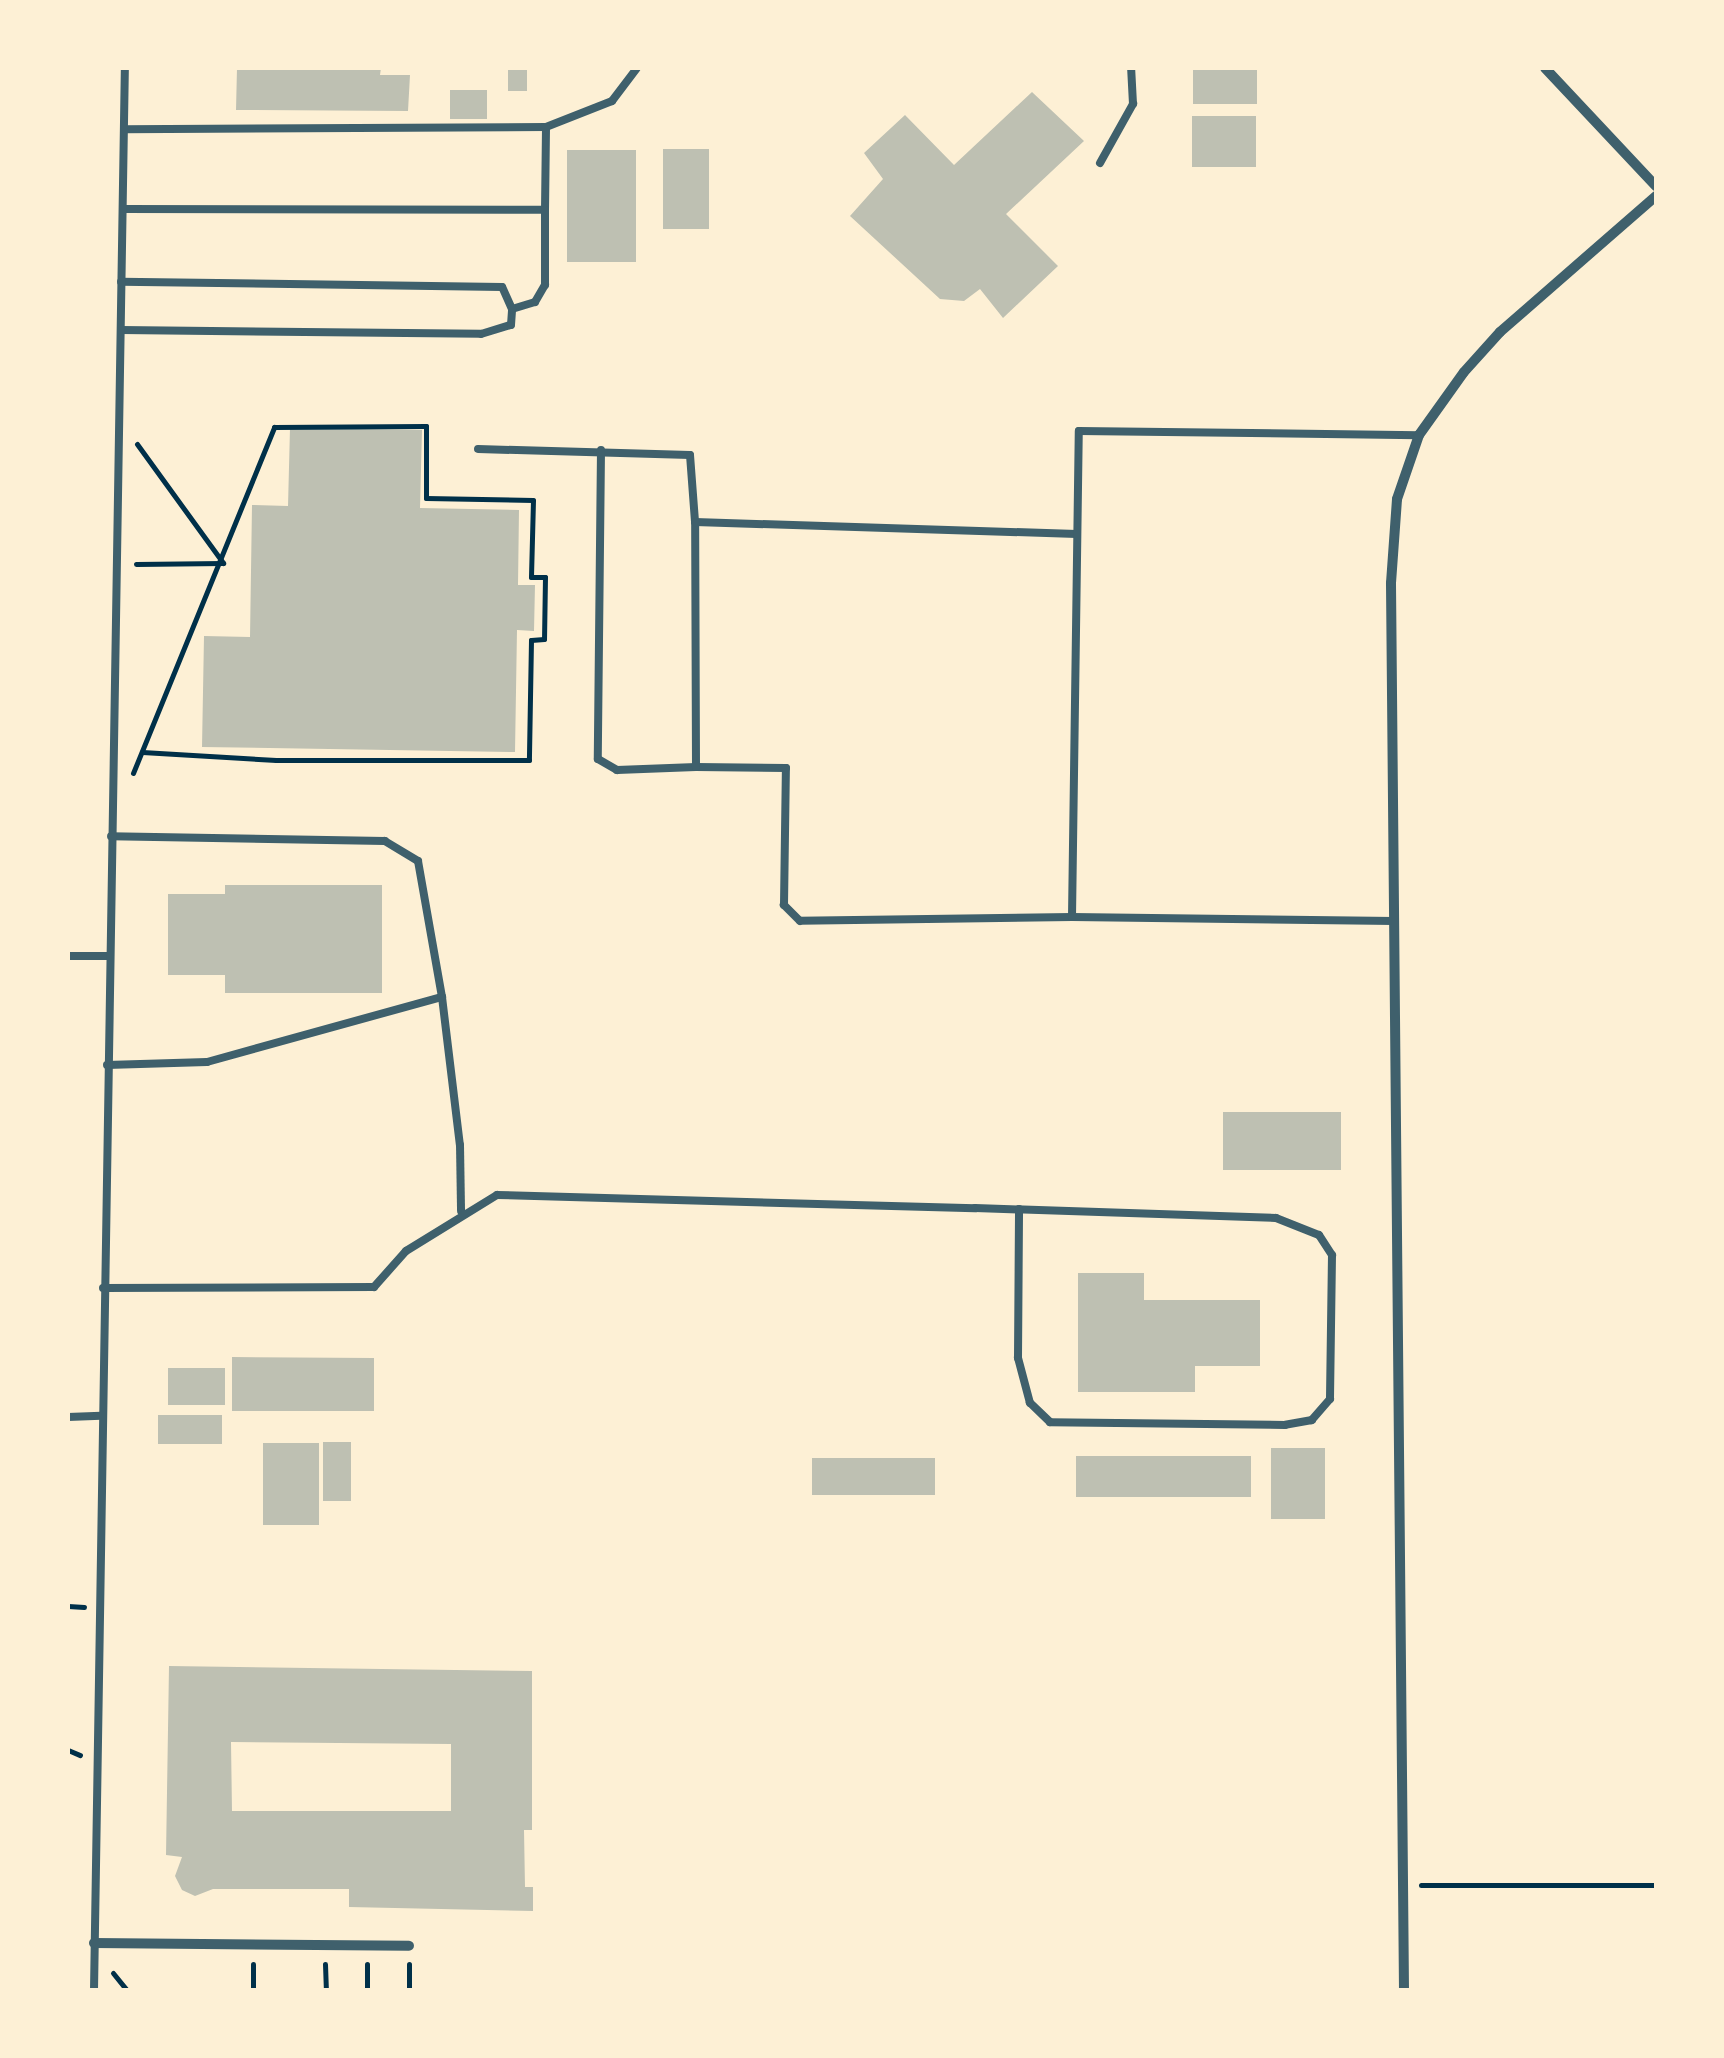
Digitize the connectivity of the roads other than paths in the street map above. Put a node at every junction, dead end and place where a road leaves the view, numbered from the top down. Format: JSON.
{"nodes":[{"id":1,"x":125,"y":68,"type":"edge"},
{"id":2,"x":636,"y":68,"type":"edge"},
{"id":3,"x":1131,"y":68,"type":"edge"},
{"id":4,"x":1545,"y":68,"type":"edge"},
{"id":5,"x":546,"y":127,"type":"junction"},
{"id":6,"x":124,"y":129,"type":"junction"},
{"id":7,"x":1100,"y":163,"type":"dead end"},
{"id":8,"x":1656,"y":186,"type":"edge"},
{"id":9,"x":1656,"y":196,"type":"edge"},
{"id":10,"x":123,"y":208,"type":"junction"},
{"id":11,"x":545,"y":210,"type":"junction"},
{"id":12,"x":122,"y":282,"type":"junction"},
{"id":13,"x":512,"y":309,"type":"junction"},
{"id":14,"x":121,"y":330,"type":"junction"},
{"id":15,"x":1419,"y":435,"type":"junction"},
{"id":16,"x":478,"y":449,"type":"dead end"},
{"id":17,"x":601,"y":450,"type":"junction"},
{"id":18,"x":695,"y":522,"type":"junction"},
{"id":19,"x":1077,"y":534,"type":"junction"},
{"id":20,"x":696,"y":767,"type":"junction"},
{"id":21,"x":111,"y":836,"type":"junction"},
{"id":22,"x":1072,"y":917,"type":"junction"},
{"id":23,"x":1394,"y":921,"type":"junction"},
{"id":24,"x":68,"y":956,"type":"edge"},
{"id":25,"x":109,"y":956,"type":"junction"},
{"id":26,"x":442,"y":997,"type":"junction"},
{"id":27,"x":107,"y":1065,"type":"junction"},
{"id":28,"x":1019,"y":1210,"type":"junction"},
{"id":29,"x":462,"y":1211,"type":"junction"},
{"id":30,"x":102,"y":1288,"type":"junction"},
{"id":31,"x":101,"y":1416,"type":"junction"},
{"id":32,"x":68,"y":1417,"type":"edge"},
{"id":33,"x":94,"y":1942,"type":"junction"},
{"id":34,"x":409,"y":1946,"type":"dead end"},
{"id":35,"x":94,"y":1990,"type":"edge"},
{"id":36,"x":1404,"y":1990,"type":"edge"}],
"edges":[{"from":1,"to":6,"type":"lane"},
{"from":2,"to":5,"type":"lane"},
{"from":3,"to":7,"type":"lane"},
{"from":4,"to":8,"type":"street"},
{"from":5,"to":6,"type":"lane"},
{"from":5,"to":11,"type":"lane"},
{"from":6,"to":10,"type":"lane"},
{"from":9,"to":15,"type":"street"},
{"from":10,"to":11,"type":"lane"},
{"from":10,"to":12,"type":"lane"},
{"from":11,"to":13,"type":"lane"},
{"from":12,"to":13,"type":"lane"},
{"from":12,"to":14,"type":"lane"},
{"from":13,"to":14,"type":"lane"},
{"from":14,"to":21,"type":"lane"},
{"from":15,"to":19,"type":"lane"},
{"from":15,"to":23,"type":"street"},
{"from":16,"to":17,"type":"lane"},
{"from":17,"to":18,"type":"lane"},
{"from":17,"to":20,"type":"lane"},
{"from":18,"to":19,"type":"lane"},
{"from":18,"to":20,"type":"lane"},
{"from":19,"to":22,"type":"lane"},
{"from":20,"to":22,"type":"lane"},
{"from":21,"to":25,"type":"lane"},
{"from":21,"to":26,"type":"lane"},
{"from":22,"to":23,"type":"lane"},
{"from":23,"to":36,"type":"street"},
{"from":24,"to":25,"type":"lane"},
{"from":25,"to":27,"type":"lane"},
{"from":26,"to":27,"type":"lane"},
{"from":26,"to":29,"type":"lane"},
{"from":27,"to":30,"type":"lane"},
{"from":28,"to":28,"type":"lane"},
{"from":28,"to":29,"type":"lane"},
{"from":29,"to":30,"type":"lane"},
{"from":30,"to":31,"type":"lane"},
{"from":31,"to":32,"type":"lane"},
{"from":31,"to":33,"type":"lane"},
{"from":33,"to":34,"type":"street"},
{"from":33,"to":35,"type":"lane"}]}
